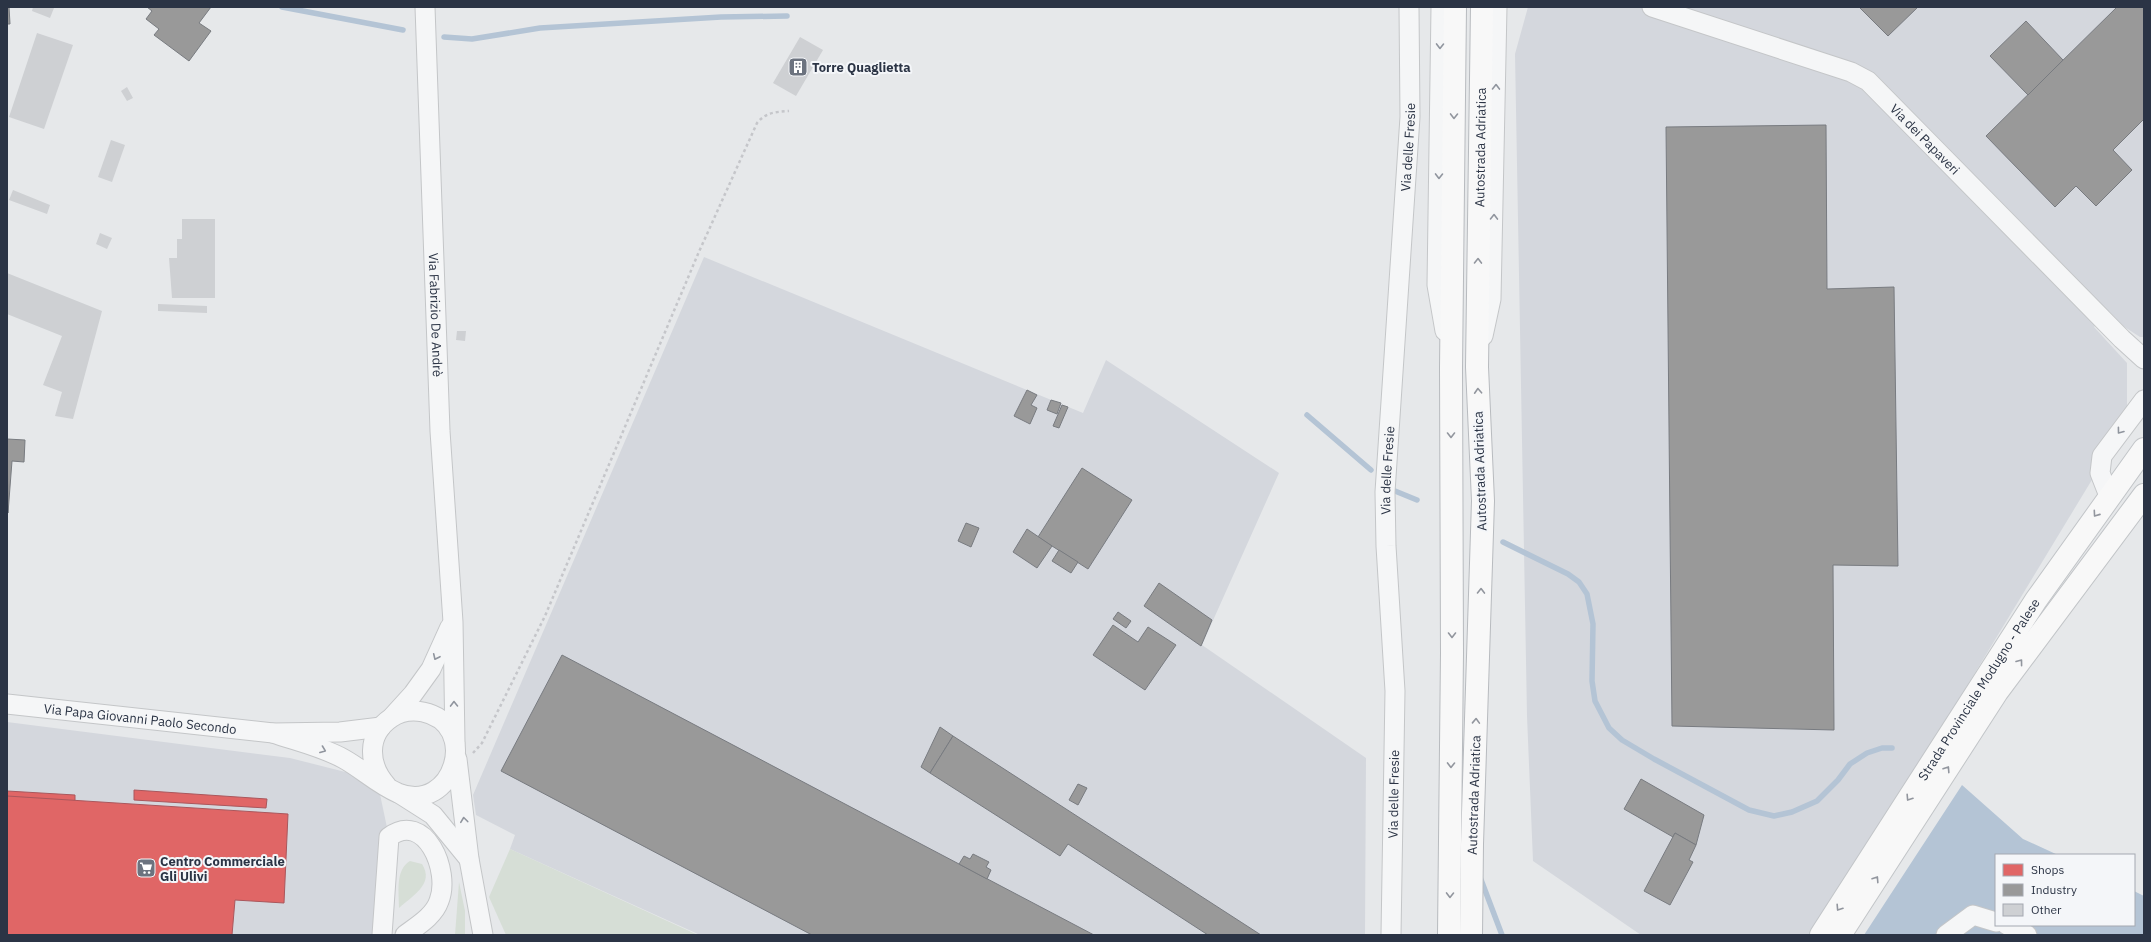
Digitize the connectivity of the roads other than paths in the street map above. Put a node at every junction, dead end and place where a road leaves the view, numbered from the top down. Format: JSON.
{"nodes":[{"id":1,"x":425,"y":7,"type":"edge"},
{"id":2,"x":1409,"y":7,"type":"edge"},
{"id":3,"x":1440,"y":7,"type":"edge"},
{"id":4,"x":1456,"y":7,"type":"edge"},
{"id":5,"x":1482,"y":7,"type":"edge"},
{"id":6,"x":1497,"y":7,"type":"edge"},
{"id":7,"x":1652,"y":7,"type":"edge"},
{"id":8,"x":2144,"y":359,"type":"edge"},
{"id":9,"x":1477,"y":367,"type":"junction"},
{"id":10,"x":1451,"y":368,"type":"junction"},
{"id":11,"x":2144,"y":400,"type":"edge"},
{"id":12,"x":2144,"y":449,"type":"edge"},
{"id":13,"x":2144,"y":495,"type":"edge"},
{"id":14,"x":2109,"y":496,"type":"junction"},
{"id":15,"x":453,"y":622,"type":"junction"},
{"id":16,"x":7,"y":704,"type":"edge"},
{"id":17,"x":387,"y":721,"type":"junction"},
{"id":18,"x":273,"y":733,"type":"junction"},
{"id":19,"x":456,"y":749,"type":"junction"},
{"id":20,"x":393,"y":789,"type":"junction"},
{"id":21,"x":469,"y":859,"type":"junction"},
{"id":22,"x":1475,"y":883,"type":"junction"},
{"id":23,"x":478,"y":913,"type":"junction"},
{"id":24,"x":1995,"y":922,"type":"edge"},
{"id":25,"x":2010,"y":926,"type":"edge"},
{"id":26,"x":382,"y":935,"type":"edge"},
{"id":27,"x":405,"y":935,"type":"edge"},
{"id":28,"x":483,"y":935,"type":"edge"},
{"id":29,"x":491,"y":935,"type":"edge"},
{"id":30,"x":1391,"y":935,"type":"edge"},
{"id":31,"x":1449,"y":935,"type":"edge"},
{"id":32,"x":1471,"y":935,"type":"edge"},
{"id":33,"x":1484,"y":935,"type":"edge"},
{"id":34,"x":1821,"y":935,"type":"edge"},
{"id":35,"x":1840,"y":935,"type":"edge"},
{"id":36,"x":1946,"y":935,"type":"edge"},
{"id":37,"x":2027,"y":935,"type":"edge"}],
"edges":[{"from":1,"to":15,"type":"street","name":"Via Fabrizio De Andrè"},
{"from":2,"to":30,"type":"street","name":"Via delle Fresie"},
{"from":3,"to":10,"type":"street","one_way":true},
{"from":4,"to":10,"type":"main road","name":"Autostrada Adriatica","one_way":true},
{"from":9,"to":5,"type":"main road","name":"Autostrada Adriatica","one_way":true},
{"from":9,"to":6,"type":"street","one_way":true},
{"from":7,"to":8,"type":"street","name":"Via dei Papaveri"},
{"from":22,"to":9,"type":"main road","name":"Autostrada Adriatica","one_way":true},
{"from":10,"to":31,"type":"main road","name":"Autostrada Adriatica","one_way":true},
{"from":11,"to":14,"type":"street","one_way":true},
{"from":12,"to":14,"type":"main road","name":"Strada Provinciale Modugno - Palese"},
{"from":35,"to":13,"type":"main road","name":"Strada Provinciale Modugno - Palese","one_way":true},
{"from":14,"to":34,"type":"main road","name":"Strada Provinciale Modugno - Palese","one_way":true},
{"from":15,"to":17,"type":"street","one_way":true},
{"from":19,"to":15,"type":"street","name":"Via Fabrizio De Andrè","one_way":true},
{"from":16,"to":18,"type":"street","name":"Via Papa Giovanni Paolo Secondo"},
{"from":17,"to":18,"type":"street"},
{"from":17,"to":19,"type":"street"},
{"from":17,"to":20,"type":"street"},
{"from":18,"to":20,"type":"street","one_way":true},
{"from":19,"to":20,"type":"street"},
{"from":21,"to":19,"type":"street","one_way":true},
{"from":20,"to":21,"type":"street"},
{"from":21,"to":23,"type":"street"},
{"from":22,"to":32,"type":"main road"},
{"from":22,"to":33,"type":"main road"},
{"from":23,"to":28,"type":"street"},
{"from":23,"to":29,"type":"street"},
{"from":24,"to":36,"type":"street"},
{"from":25,"to":37,"type":"street"},
{"from":26,"to":27,"type":"street"}]}
